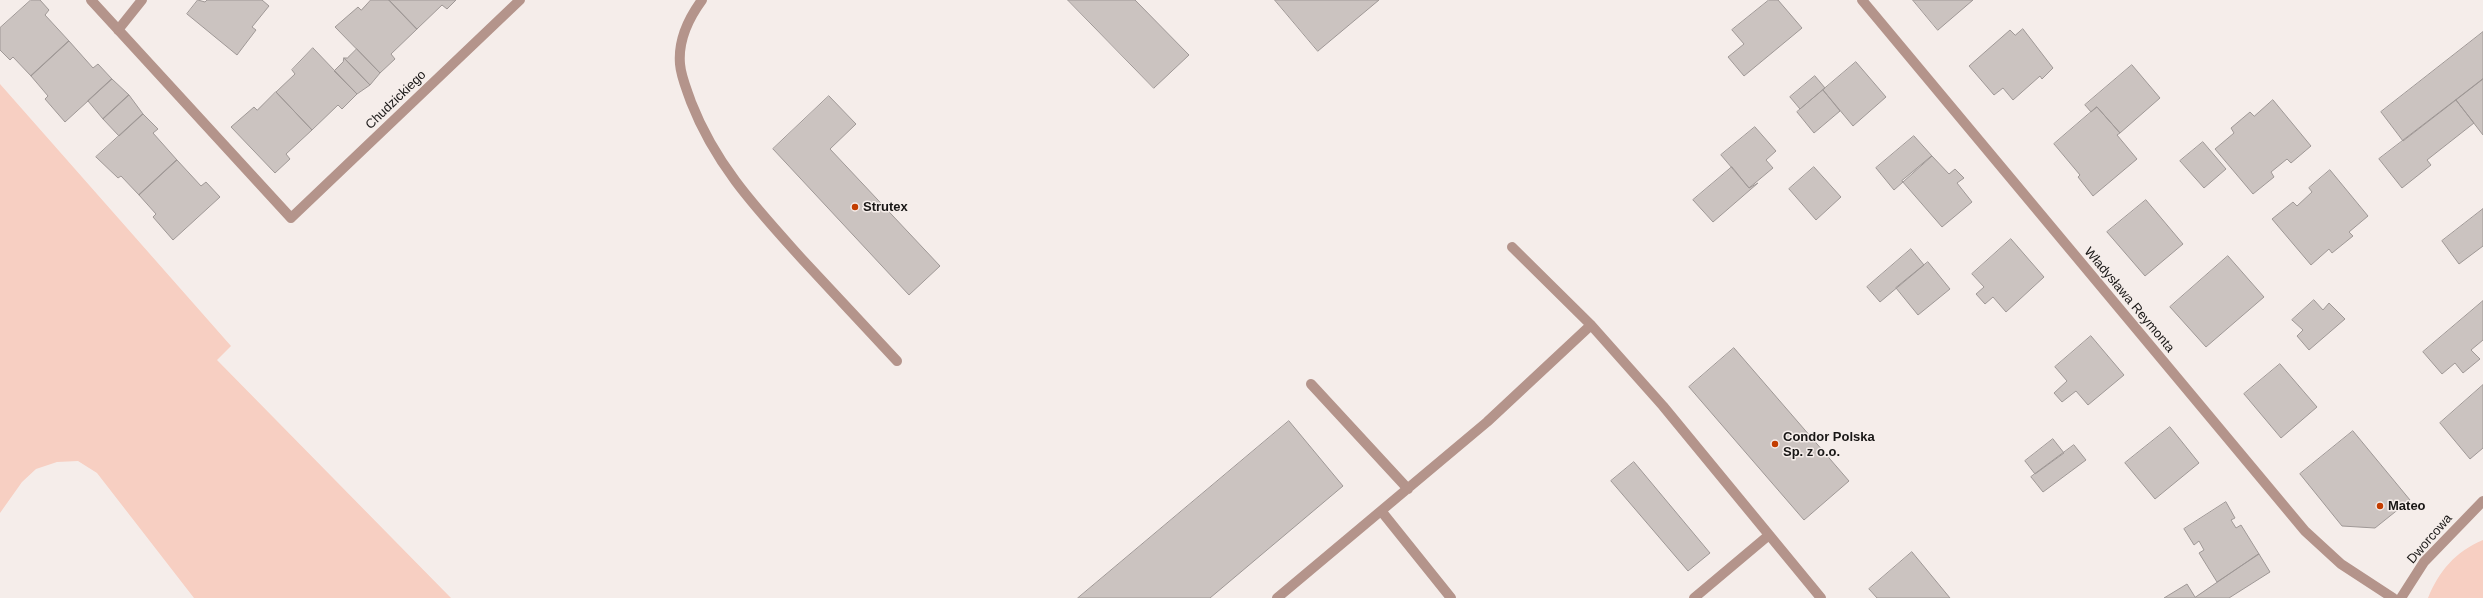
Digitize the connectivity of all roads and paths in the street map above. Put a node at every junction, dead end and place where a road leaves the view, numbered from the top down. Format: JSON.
{"nodes":[{"id":1,"x":91,"y":0,"type":"edge"},
{"id":2,"x":142,"y":0,"type":"edge"},
{"id":3,"x":520,"y":0,"type":"edge"},
{"id":4,"x":702,"y":0,"type":"edge"},
{"id":5,"x":1862,"y":0,"type":"edge"},
{"id":6,"x":118,"y":30,"type":"junction"},
{"id":7,"x":1512,"y":247,"type":"dead end"},
{"id":8,"x":1591,"y":325,"type":"junction"},
{"id":9,"x":897,"y":361,"type":"dead end"},
{"id":10,"x":1311,"y":384,"type":"dead end"},
{"id":11,"x":1408,"y":489,"type":"junction"},
{"id":12,"x":2483,"y":500,"type":"edge"},
{"id":13,"x":1382,"y":512,"type":"junction"},
{"id":14,"x":1769,"y":535,"type":"junction"},
{"id":15,"x":1277,"y":598,"type":"edge"},
{"id":16,"x":1451,"y":598,"type":"edge"},
{"id":17,"x":1694,"y":598,"type":"edge"},
{"id":18,"x":1821,"y":598,"type":"edge"},
{"id":19,"x":2393,"y":598,"type":"edge"},
{"id":20,"x":2401,"y":598,"type":"edge"}],
"edges":[{"from":1,"to":6,"type":"street"},
{"from":2,"to":6,"type":"street"},
{"from":3,"to":6,"type":"street","name":"Chudzickiego"},
{"from":4,"to":9,"type":"street"},
{"from":5,"to":19,"type":"street","name":"Władysława Reymonta"},
{"from":7,"to":8,"type":"street"},
{"from":8,"to":11,"type":"street"},
{"from":8,"to":14,"type":"street"},
{"from":10,"to":11,"type":"street"},
{"from":11,"to":13,"type":"street"},
{"from":12,"to":20,"type":"street","name":"Dworcowa"},
{"from":13,"to":15,"type":"street"},
{"from":13,"to":16,"type":"street"},
{"from":14,"to":17,"type":"street"},
{"from":14,"to":18,"type":"street"}]}
